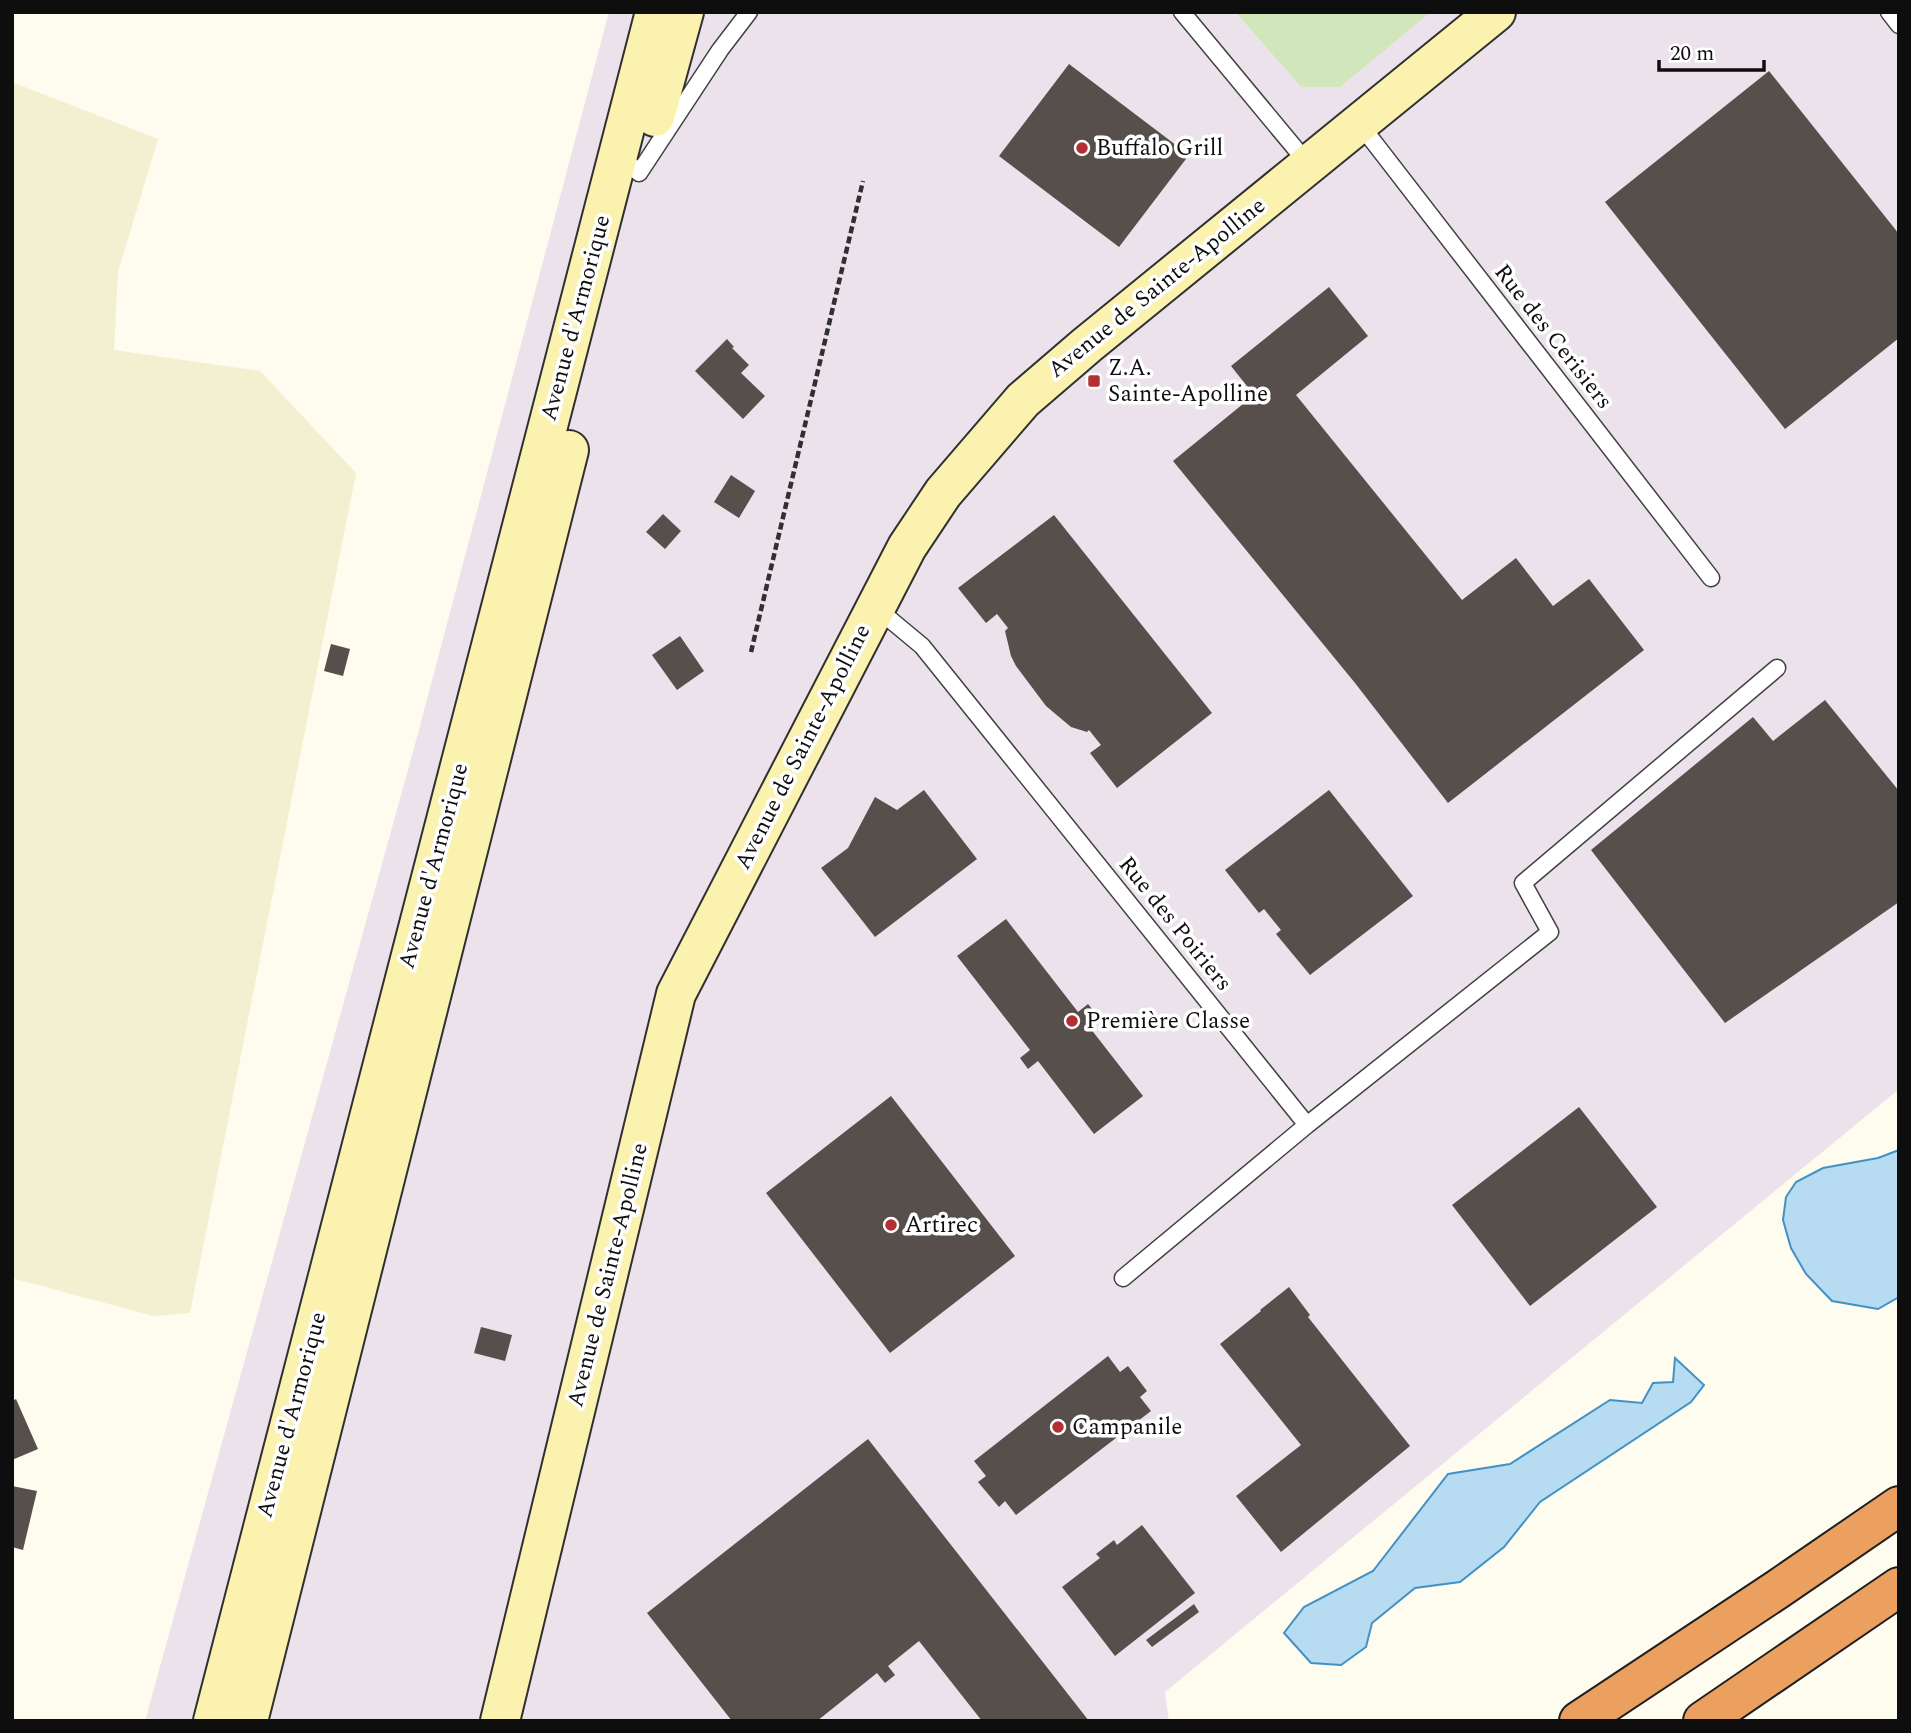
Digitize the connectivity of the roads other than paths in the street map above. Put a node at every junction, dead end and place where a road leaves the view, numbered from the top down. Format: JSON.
{"nodes":[{"id":1,"x":656,"y":12,"type":"edge"},
{"id":2,"x":684,"y":12,"type":"edge"},
{"id":3,"x":749,"y":12,"type":"edge"},
{"id":4,"x":1182,"y":12,"type":"edge"},
{"id":5,"x":1496,"y":12,"type":"edge"},
{"id":6,"x":1889,"y":12,"type":"edge"},
{"id":7,"x":1899,"y":25,"type":"edge"},
{"id":8,"x":1359,"y":123,"type":"junction"},
{"id":9,"x":629,"y":164,"type":"junction"},
{"id":10,"x":1309,"y":164,"type":"junction"},
{"id":11,"x":1711,"y":578,"type":"dead end"},
{"id":12,"x":875,"y":607,"type":"junction"},
{"id":13,"x":1777,"y":668,"type":"dead end"},
{"id":14,"x":1307,"y":1125,"type":"junction"},
{"id":15,"x":1123,"y":1278,"type":"dead end"},
{"id":16,"x":1899,"y":1506,"type":"edge"},
{"id":17,"x":1899,"y":1587,"type":"edge"},
{"id":18,"x":213,"y":1721,"type":"edge"},
{"id":19,"x":248,"y":1721,"type":"edge"},
{"id":20,"x":500,"y":1721,"type":"edge"},
{"id":21,"x":1579,"y":1721,"type":"edge"},
{"id":22,"x":1703,"y":1721,"type":"edge"}],
"edges":[{"from":1,"to":9,"type":"main road","name":"Avenue d'Armorique"},
{"from":2,"to":9,"type":"main road","name":"Avenue d'Armorique"},
{"from":3,"to":9,"type":"lane"},
{"from":4,"to":10,"type":"lane"},
{"from":5,"to":8,"type":"main road","name":"Avenue de Sainte-Apolline"},
{"from":6,"to":7,"type":"lane"},
{"from":8,"to":10,"type":"main road","name":"Avenue de Sainte-Apolline"},
{"from":8,"to":11,"type":"lane","name":"Rue des Cerisiers"},
{"from":9,"to":18,"type":"main road","name":"Avenue d'Armorique"},
{"from":9,"to":19,"type":"main road","name":"Avenue d'Armorique"},
{"from":10,"to":12,"type":"main road","name":"Avenue de Sainte-Apolline"},
{"from":12,"to":14,"type":"lane","name":"Rue des Poiriers"},
{"from":12,"to":20,"type":"main road","name":"Avenue de Sainte-Apolline"},
{"from":13,"to":14,"type":"lane"},
{"from":14,"to":15,"type":"lane"},
{"from":16,"to":21,"type":"highway"},
{"from":17,"to":22,"type":"highway"}]}
